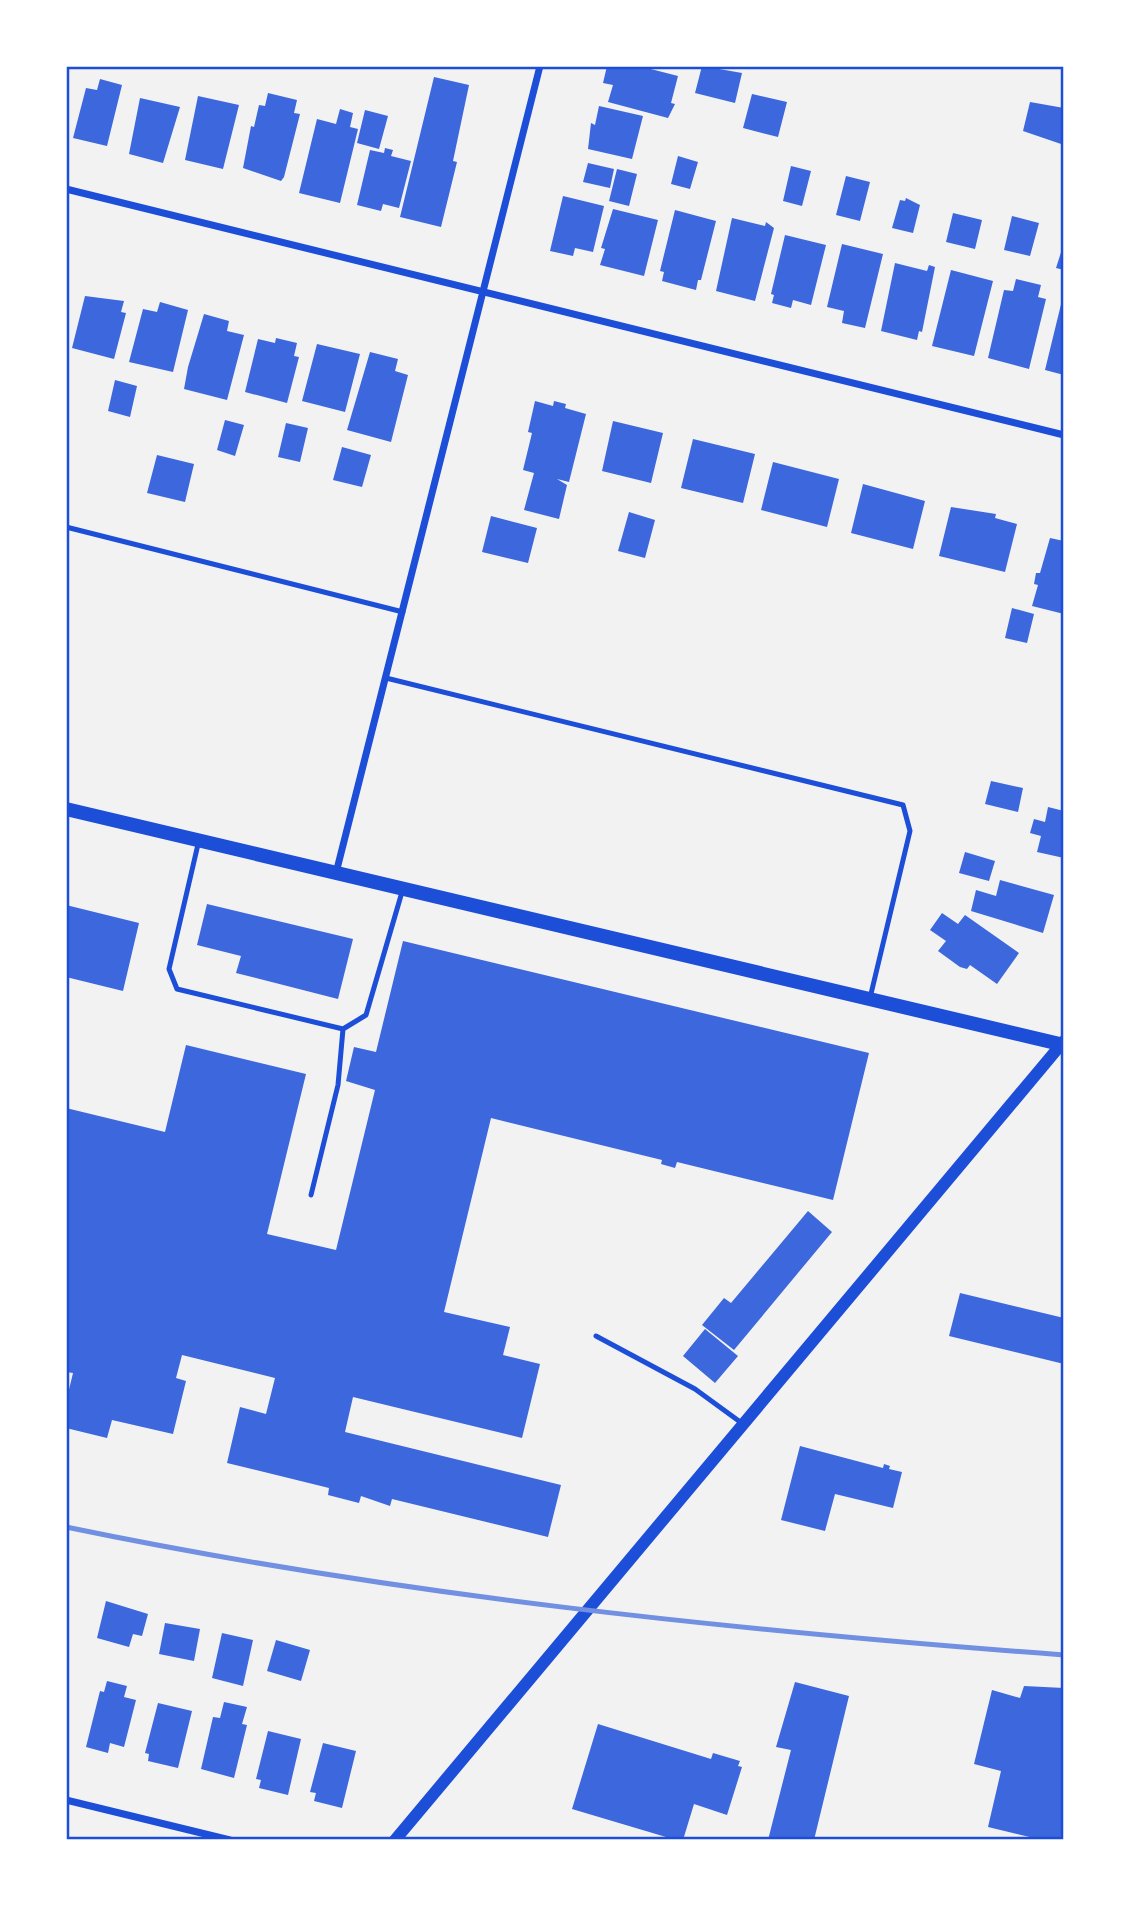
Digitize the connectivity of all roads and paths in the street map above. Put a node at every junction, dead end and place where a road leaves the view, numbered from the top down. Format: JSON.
{"nodes":[{"id":1,"x":540,"y":66,"type":"edge"},
{"id":2,"x":66,"y":189,"type":"edge"},
{"id":3,"x":485,"y":290,"type":"junction"},
{"id":4,"x":1063,"y":435,"type":"edge"},
{"id":5,"x":66,"y":527,"type":"edge"},
{"id":6,"x":403,"y":612,"type":"junction"},
{"id":7,"x":386,"y":678,"type":"junction"},
{"id":8,"x":66,"y":809,"type":"edge"},
{"id":9,"x":200,"y":840,"type":"junction"},
{"id":10,"x":336,"y":873,"type":"junction"},
{"id":11,"x":403,"y":889,"type":"junction"},
{"id":12,"x":870,"y":999,"type":"junction"},
{"id":13,"x":343,"y":1029,"type":"junction"},
{"id":14,"x":1063,"y":1044,"type":"edge"},
{"id":15,"x":312,"y":1195,"type":"dead end"},
{"id":16,"x":596,"y":1336,"type":"dead end"},
{"id":17,"x":743,"y":1424,"type":"junction"},
{"id":18,"x":66,"y":1800,"type":"edge"},
{"id":19,"x":230,"y":1839,"type":"edge"},
{"id":20,"x":395,"y":1839,"type":"edge"}],
"edges":[{"from":1,"to":3,"type":"street"},
{"from":2,"to":3,"type":"street"},
{"from":3,"to":4,"type":"street"},
{"from":3,"to":6,"type":"street"},
{"from":5,"to":6,"type":"lane"},
{"from":6,"to":7,"type":"street"},
{"from":7,"to":10,"type":"street"},
{"from":7,"to":12,"type":"lane"},
{"from":8,"to":9,"type":"main road"},
{"from":9,"to":10,"type":"main road"},
{"from":9,"to":13,"type":"lane"},
{"from":10,"to":11,"type":"main road"},
{"from":11,"to":12,"type":"main road"},
{"from":11,"to":13,"type":"lane"},
{"from":12,"to":14,"type":"main road"},
{"from":13,"to":15,"type":"lane"},
{"from":14,"to":17,"type":"street"},
{"from":16,"to":17,"type":"lane"},
{"from":17,"to":20,"type":"street"},
{"from":18,"to":19,"type":"street"}]}
